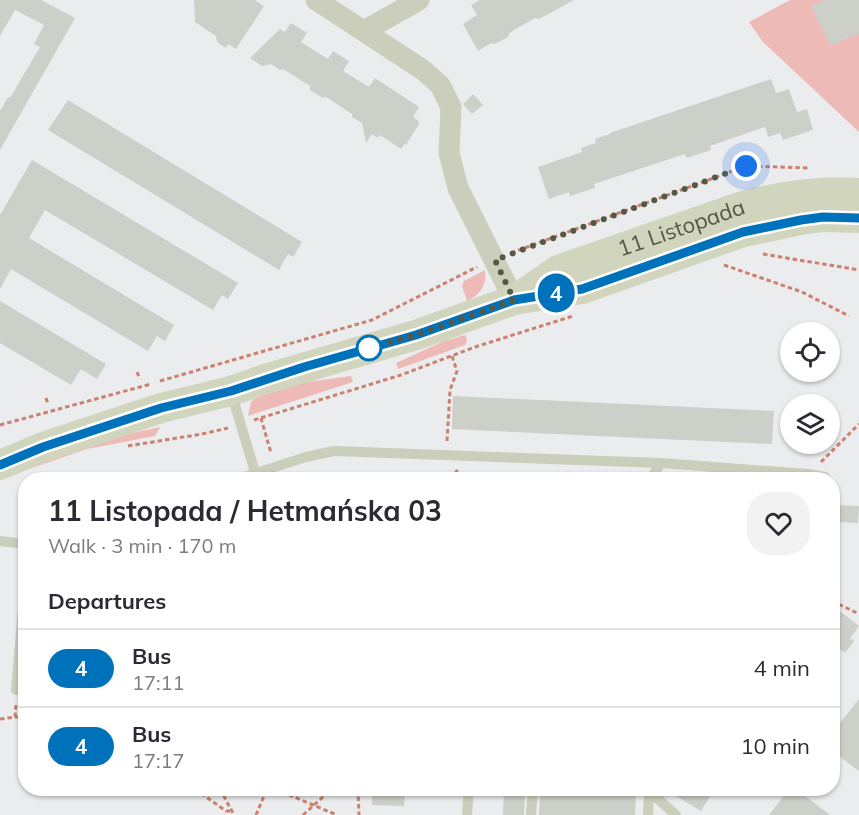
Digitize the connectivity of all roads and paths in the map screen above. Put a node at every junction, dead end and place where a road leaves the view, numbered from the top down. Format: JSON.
{"nodes":[{"id":1,"x":316,"y":0,"type":"edge"},
{"id":2,"x":419,"y":0,"type":"edge"},
{"id":3,"x":364,"y":31,"type":"junction"},
{"id":4,"x":809,"y":168,"type":"dead end"},
{"id":5,"x":859,"y":193,"type":"edge"},
{"id":6,"x":859,"y":218,"type":"edge"},
{"id":7,"x":758,"y":254,"type":"dead end"},
{"id":8,"x":495,"y":260,"type":"junction"},
{"id":9,"x":732,"y":261,"type":"dead end"},
{"id":10,"x":859,"y":270,"type":"edge"},
{"id":11,"x":514,"y":300,"type":"junction"},
{"id":12,"x":577,"y":315,"type":"dead end"},
{"id":13,"x":849,"y":316,"type":"dead end"},
{"id":14,"x":452,"y":356,"type":"junction"},
{"id":15,"x":137,"y":372,"type":"dead end"},
{"id":16,"x":140,"y":379,"type":"dead end"},
{"id":17,"x":231,"y":391,"type":"junction"},
{"id":18,"x":46,"y":398,"type":"dead end"},
{"id":19,"x":48,"y":404,"type":"dead end"},
{"id":20,"x":261,"y":418,"type":"junction"},
{"id":21,"x":859,"y":423,"type":"edge"},
{"id":22,"x":240,"y":424,"type":"junction"},
{"id":23,"x":0,"y":425,"type":"edge"},
{"id":24,"x":43,"y":447,"type":"junction"},
{"id":25,"x":119,"y":448,"type":"dead end"},
{"id":26,"x":0,"y":452,"type":"edge"},
{"id":27,"x":446,"y":455,"type":"junction"},
{"id":28,"x":662,"y":463,"type":"junction"},
{"id":29,"x":0,"y":465,"type":"edge"},
{"id":30,"x":275,"y":466,"type":"junction"},
{"id":31,"x":255,"y":472,"type":"joint"},
{"id":32,"x":656,"y":472,"type":"edge"},
{"id":33,"x":782,"y":472,"type":"edge"},
{"id":34,"x":811,"y":472,"type":"edge"},
{"id":35,"x":0,"y":541,"type":"edge"},
{"id":36,"x":18,"y":543,"type":"edge"},
{"id":37,"x":840,"y":605,"type":"edge"},
{"id":38,"x":859,"y":614,"type":"edge"},
{"id":39,"x":18,"y":667,"type":"edge"},
{"id":40,"x":16,"y":690,"type":"dead end"},
{"id":41,"x":18,"y":717,"type":"edge"},
{"id":42,"x":0,"y":719,"type":"edge"},
{"id":43,"x":205,"y":796,"type":"edge"},
{"id":44,"x":224,"y":796,"type":"edge"},
{"id":45,"x":264,"y":796,"type":"edge"},
{"id":46,"x":292,"y":796,"type":"edge"},
{"id":47,"x":324,"y":796,"type":"edge"},
{"id":48,"x":358,"y":796,"type":"edge"},
{"id":49,"x":468,"y":796,"type":"edge"},
{"id":50,"x":532,"y":796,"type":"edge"},
{"id":51,"x":647,"y":796,"type":"edge"},
{"id":52,"x":654,"y":796,"type":"edge"},
{"id":53,"x":314,"y":805,"type":"junction"},
{"id":54,"x":233,"y":813,"type":"edge"},
{"id":55,"x":256,"y":815,"type":"edge"},
{"id":56,"x":303,"y":815,"type":"edge"},
{"id":57,"x":337,"y":815,"type":"edge"},
{"id":58,"x":359,"y":815,"type":"edge"},
{"id":59,"x":467,"y":815,"type":"edge"},
{"id":60,"x":531,"y":815,"type":"edge"},
{"id":61,"x":648,"y":815,"type":"edge"},
{"id":62,"x":676,"y":815,"type":"edge"}],
"edges":[{"from":1,"to":3,"type":"street"},
{"from":2,"to":3,"type":"street"},
{"from":3,"to":8,"type":"street"},
{"from":4,"to":8,"type":"path"},
{"from":5,"to":11,"type":"street","name":"11 Listopada"},
{"from":6,"to":11,"type":"street","name":"11 Listopada"},
{"from":7,"to":10,"type":"path"},
{"from":8,"to":11,"type":"street"},
{"from":8,"to":23,"type":"path"},
{"from":9,"to":13,"type":"path"},
{"from":11,"to":17,"type":"street","name":"11 Listopada"},
{"from":12,"to":14,"type":"path"},
{"from":14,"to":20,"type":"path"},
{"from":14,"to":27,"type":"path"},
{"from":15,"to":16,"type":"path"},
{"from":17,"to":22,"type":"lane"},
{"from":17,"to":24,"type":"street","name":"11 Listopada"},
{"from":18,"to":19,"type":"path"},
{"from":20,"to":22,"type":"path"},
{"from":20,"to":30,"type":"path"},
{"from":21,"to":34,"type":"path"},
{"from":22,"to":25,"type":"path"},
{"from":22,"to":31,"type":"lane"},
{"from":24,"to":26,"type":"street","name":"11 Listopada"},
{"from":24,"to":29,"type":"street","name":"11 Listopada"},
{"from":27,"to":28,"type":"lane"},
{"from":27,"to":30,"type":"lane"},
{"from":28,"to":32,"type":"lane"},
{"from":28,"to":33,"type":"lane"},
{"from":30,"to":31,"type":"lane"},
{"from":35,"to":36,"type":"lane"},
{"from":37,"to":38,"type":"path"},
{"from":39,"to":40,"type":"lane"},
{"from":41,"to":42,"type":"path"},
{"from":43,"to":54,"type":"path"},
{"from":44,"to":54,"type":"path"},
{"from":45,"to":55,"type":"path"},
{"from":46,"to":53,"type":"path"},
{"from":47,"to":53,"type":"path"},
{"from":48,"to":58,"type":"path"},
{"from":49,"to":59,"type":"lane"},
{"from":50,"to":60,"type":"lane"},
{"from":51,"to":61,"type":"lane"},
{"from":52,"to":62,"type":"lane"},
{"from":53,"to":56,"type":"path"},
{"from":53,"to":57,"type":"path"}]}
